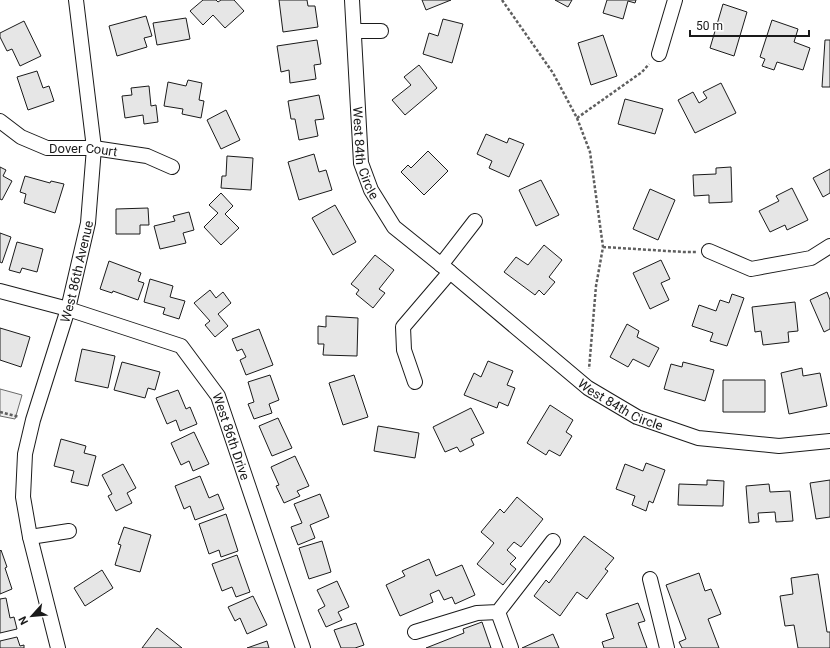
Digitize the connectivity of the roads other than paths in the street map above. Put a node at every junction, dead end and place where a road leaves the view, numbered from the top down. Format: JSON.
{"nodes":[{"id":1,"x":352,"y":0,"type":"edge"},
{"id":2,"x":675,"y":0,"type":"edge"},
{"id":3,"x":80,"y":1,"type":"edge"},
{"id":4,"x":381,"y":31,"type":"dead end"},
{"id":5,"x":354,"y":32,"type":"junction"},
{"id":6,"x":659,"y":54,"type":"road end"},
{"id":7,"x":0,"y":120,"type":"edge"},
{"id":8,"x":94,"y":148,"type":"junction"},
{"id":9,"x":172,"y":167,"type":"dead end"},
{"id":10,"x":476,"y":221,"type":"dead end"},
{"id":11,"x":830,"y":246,"type":"edge"},
{"id":12,"x":710,"y":252,"type":"road end"},
{"id":13,"x":445,"y":269,"type":"junction"},
{"id":14,"x":0,"y":291,"type":"edge"},
{"id":15,"x":68,"y":309,"type":"junction"},
{"id":16,"x":415,"y":382,"type":"dead end"},
{"id":17,"x":830,"y":441,"type":"edge"},
{"id":18,"x":69,"y":531,"type":"dead end"},
{"id":19,"x":30,"y":537,"type":"junction"},
{"id":20,"x":553,"y":541,"type":"dead end"},
{"id":21,"x":650,"y":579,"type":"dead end"},
{"id":22,"x":498,"y":612,"type":"junction"},
{"id":23,"x":415,"y":632,"type":"dead end"},
{"id":24,"x":58,"y":648,"type":"edge"},
{"id":25,"x":303,"y":648,"type":"edge"},
{"id":26,"x":511,"y":648,"type":"edge"},
{"id":27,"x":667,"y":648,"type":"edge"}],
"edges":[{"from":1,"to":5,"type":"street","name":"West 84th Circle"},
{"from":2,"to":6,"type":"street"},
{"from":3,"to":8,"type":"street","name":"West 86th Avenue"},
{"from":4,"to":5,"type":"street"},
{"from":5,"to":13,"type":"street","name":"West 84th Circle"},
{"from":7,"to":8,"type":"street","name":"Dover Court"},
{"from":8,"to":9,"type":"street","name":"Dover Court"},
{"from":8,"to":15,"type":"street","name":"West 86th Avenue"},
{"from":10,"to":13,"type":"street"},
{"from":11,"to":12,"type":"street"},
{"from":13,"to":16,"type":"street"},
{"from":13,"to":17,"type":"street","name":"West 84th Circle"},
{"from":14,"to":15,"type":"street","name":"West 86th Drive"},
{"from":15,"to":19,"type":"street","name":"West 86th Avenue"},
{"from":15,"to":25,"type":"street","name":"West 86th Drive"},
{"from":18,"to":19,"type":"street"},
{"from":19,"to":24,"type":"street","name":"West 86th Avenue"},
{"from":20,"to":22,"type":"street"},
{"from":21,"to":27,"type":"street"},
{"from":22,"to":23,"type":"street"},
{"from":22,"to":26,"type":"street"}]}
